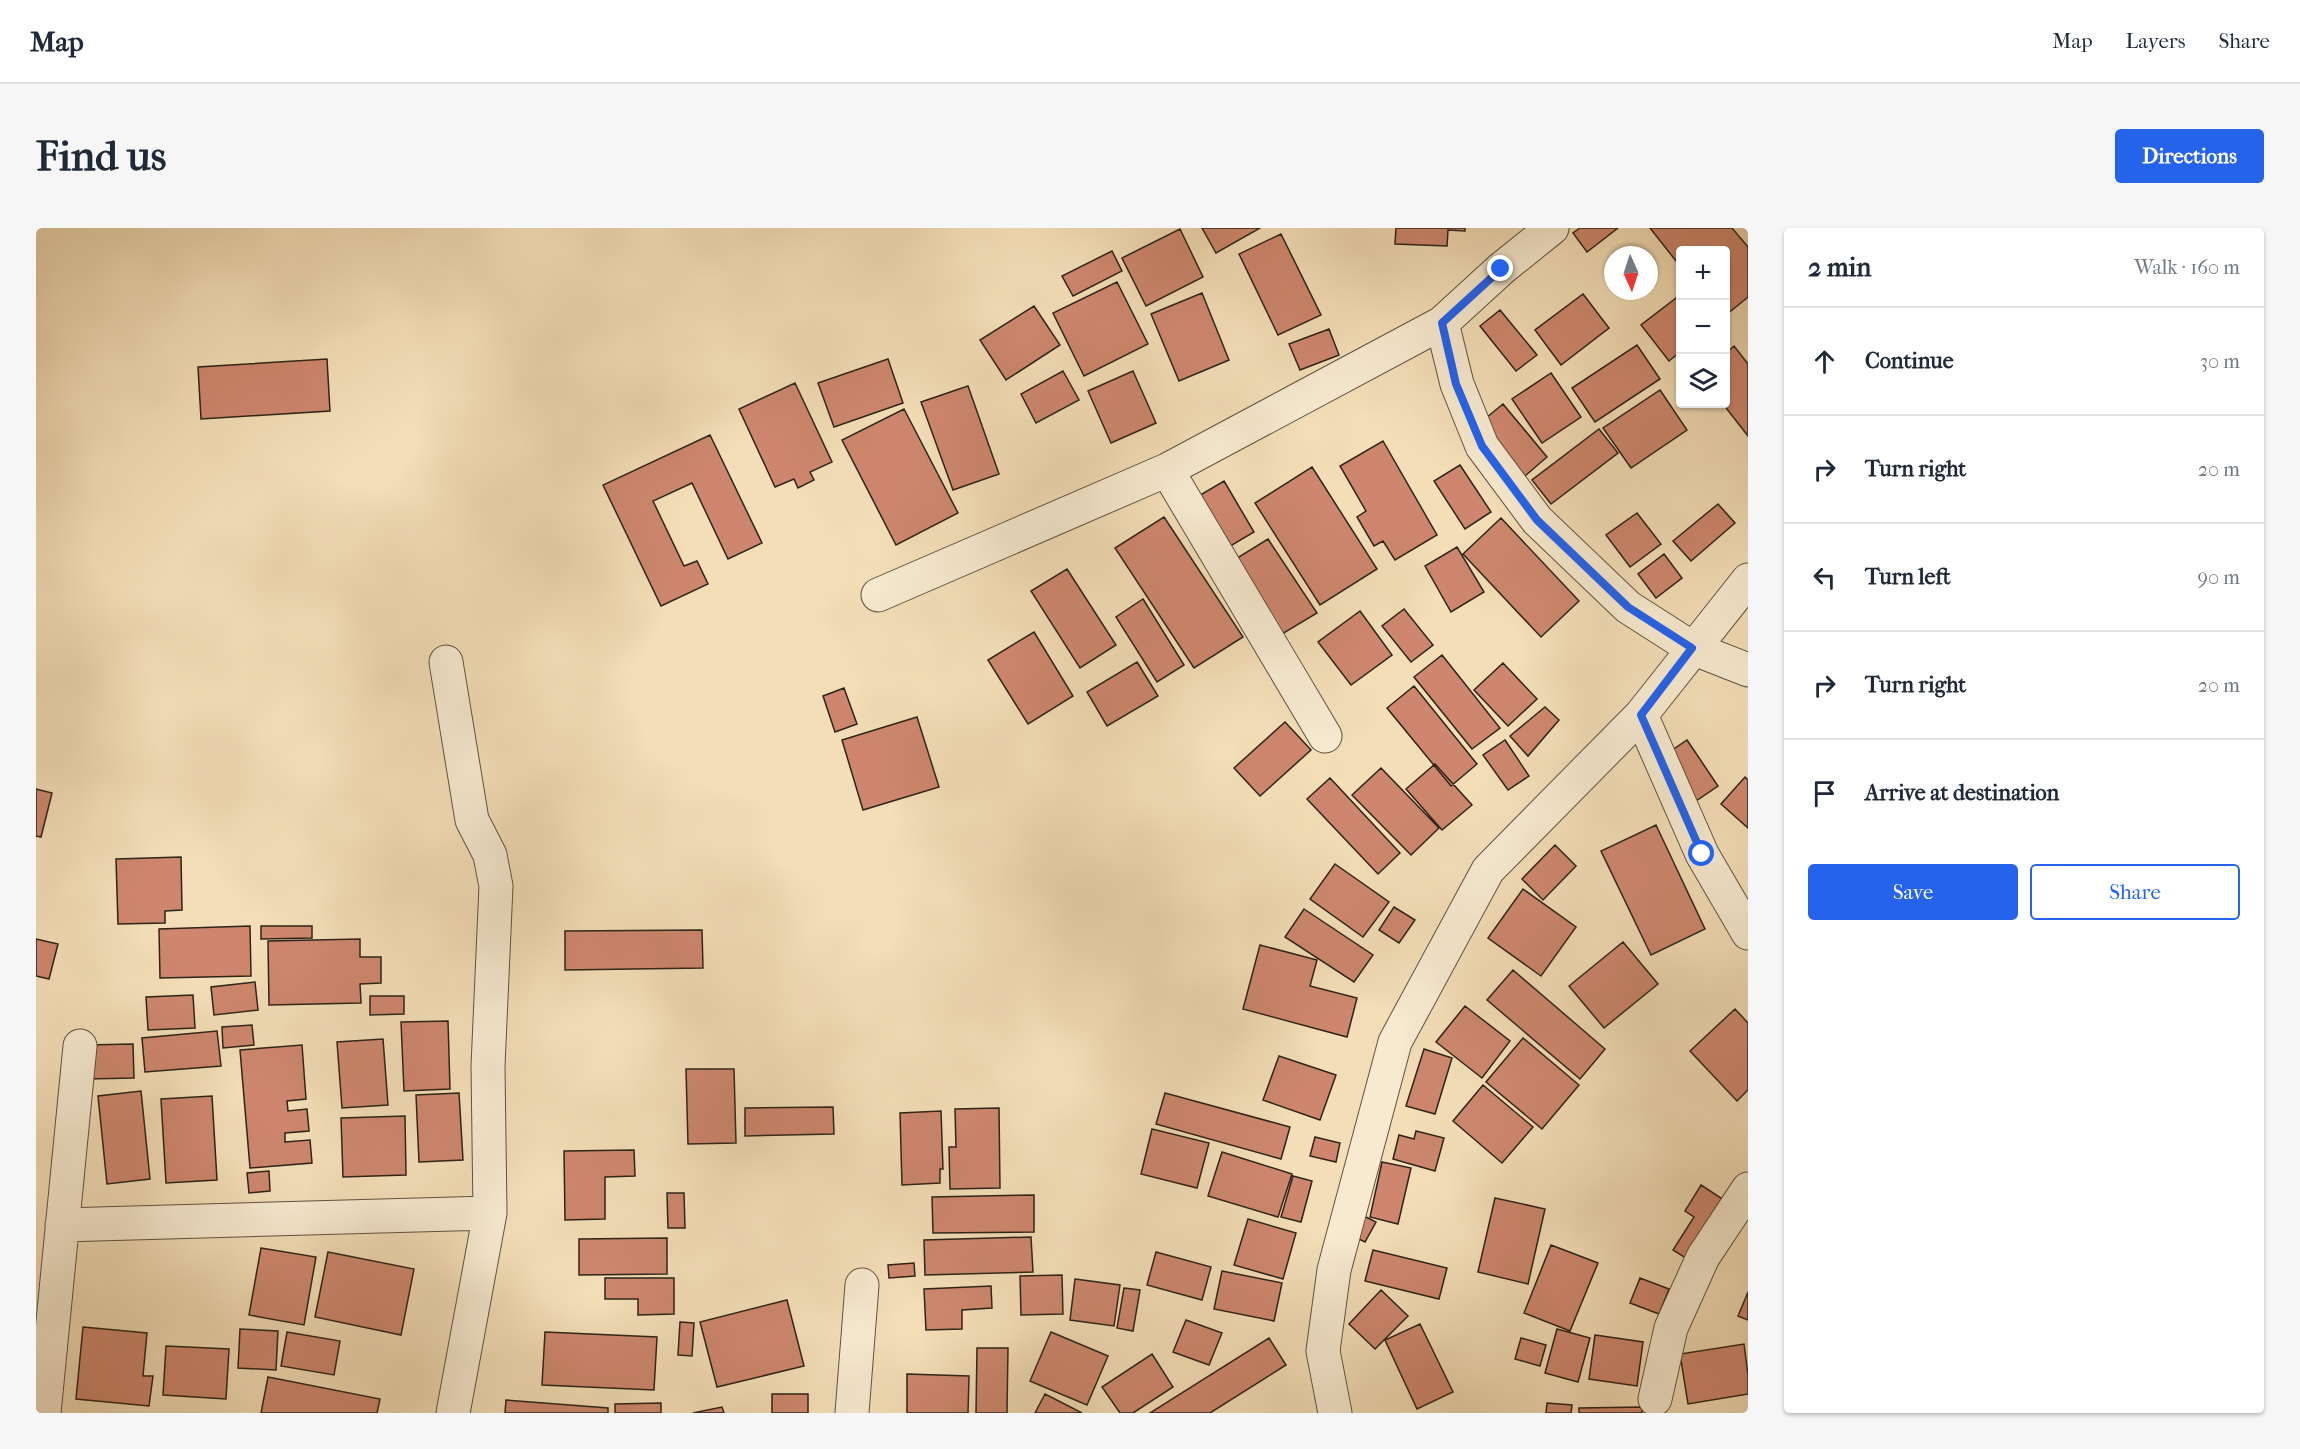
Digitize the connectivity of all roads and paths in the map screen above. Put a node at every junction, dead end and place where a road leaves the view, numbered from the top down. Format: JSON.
{"nodes":[{"id":1,"x":1513,"y":228,"type":"edge"},
{"id":2,"x":1552,"y":228,"type":"edge"},
{"id":3,"x":1501,"y":269,"type":"junction"},
{"id":4,"x":1442,"y":323,"type":"junction"},
{"id":5,"x":1167,"y":470,"type":"junction"},
{"id":6,"x":1748,"y":580,"type":"edge"},
{"id":7,"x":878,"y":595,"type":"dead end"},
{"id":8,"x":1692,"y":648,"type":"junction"},
{"id":9,"x":446,"y":662,"type":"dead end"},
{"id":10,"x":1748,"y":670,"type":"edge"},
{"id":11,"x":1641,"y":715,"type":"junction"},
{"id":12,"x":1325,"y":736,"type":"dead end"},
{"id":13,"x":1748,"y":933,"type":"edge"},
{"id":14,"x":80,"y":1046,"type":"dead end"},
{"id":15,"x":1748,"y":1190,"type":"edge"},
{"id":16,"x":490,"y":1213,"type":"junction"},
{"id":17,"x":62,"y":1225,"type":"junction"},
{"id":18,"x":862,"y":1285,"type":"dead end"},
{"id":19,"x":1655,"y":1399,"type":"dead end"},
{"id":20,"x":44,"y":1413,"type":"edge"},
{"id":21,"x":453,"y":1413,"type":"edge"},
{"id":22,"x":852,"y":1413,"type":"edge"},
{"id":23,"x":1335,"y":1413,"type":"edge"}],
"edges":[{"from":1,"to":3,"type":"street"},
{"from":2,"to":3,"type":"street"},
{"from":3,"to":4,"type":"street"},
{"from":4,"to":5,"type":"street"},
{"from":4,"to":8,"type":"street"},
{"from":5,"to":7,"type":"street"},
{"from":5,"to":12,"type":"street"},
{"from":6,"to":8,"type":"street"},
{"from":8,"to":10,"type":"street"},
{"from":8,"to":11,"type":"street"},
{"from":9,"to":16,"type":"street"},
{"from":11,"to":13,"type":"street"},
{"from":11,"to":23,"type":"street"},
{"from":14,"to":17,"type":"street"},
{"from":15,"to":19,"type":"street"},
{"from":16,"to":17,"type":"street"},
{"from":16,"to":21,"type":"street"},
{"from":17,"to":20,"type":"street"},
{"from":18,"to":22,"type":"street"}]}
